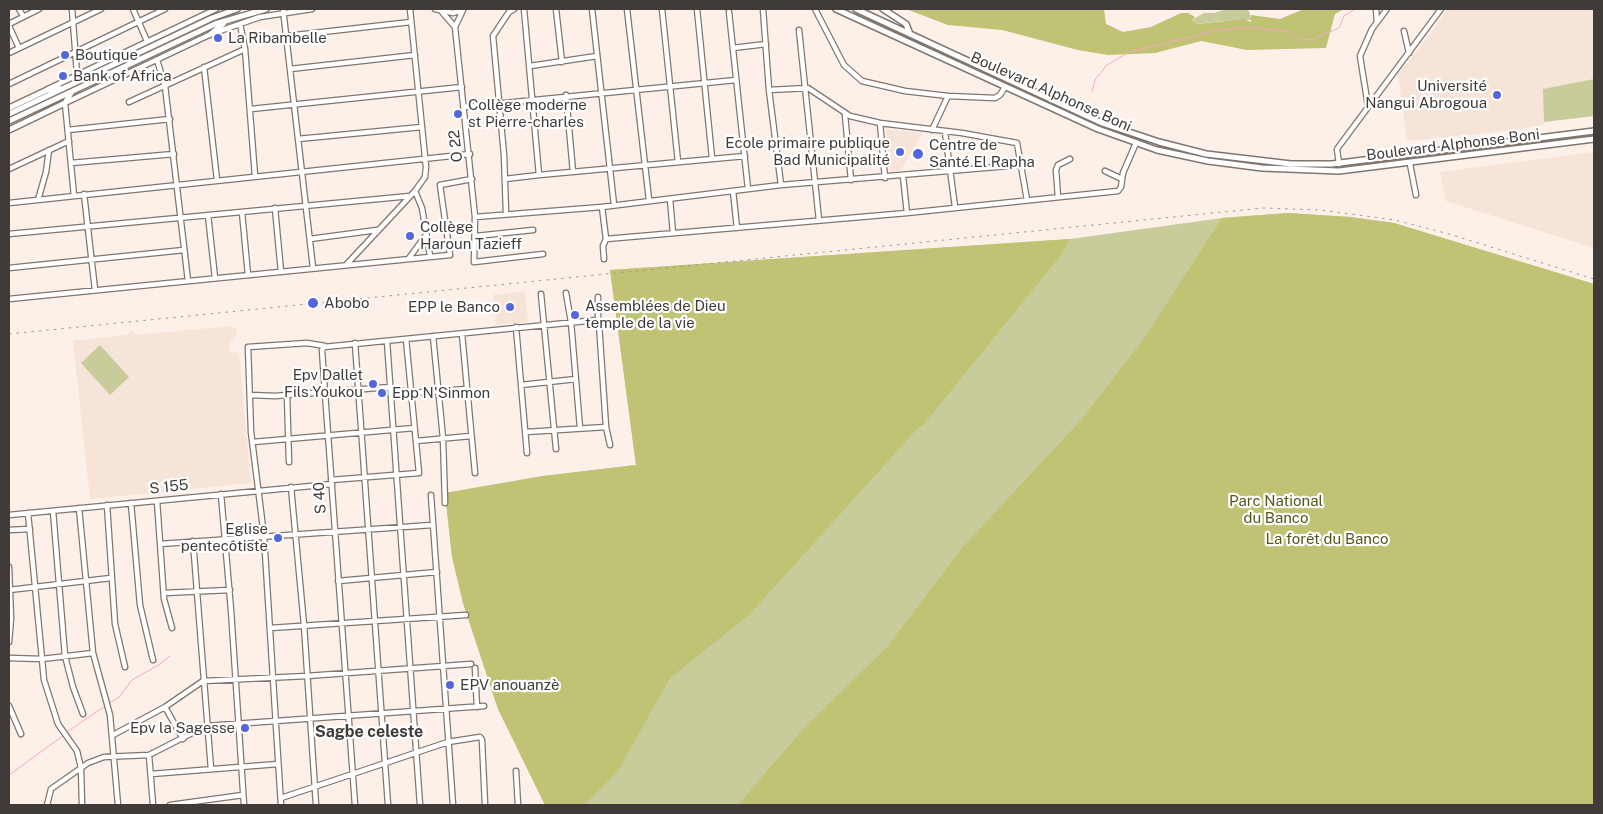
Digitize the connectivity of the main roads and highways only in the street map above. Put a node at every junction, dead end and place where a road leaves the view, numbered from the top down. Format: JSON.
{"nodes":[{"id":1,"x":236,"y":9,"type":"edge"},
{"id":2,"x":266,"y":9,"type":"edge"},
{"id":3,"x":836,"y":9,"type":"edge"},
{"id":4,"x":856,"y":9,"type":"edge"},
{"id":5,"x":883,"y":9,"type":"edge"},
{"id":6,"x":228,"y":20,"type":"junction"},
{"id":7,"x":210,"y":34,"type":"road end"},
{"id":8,"x":910,"y":34,"type":"junction"},
{"id":9,"x":62,"y":88,"type":"junction"},
{"id":10,"x":71,"y":93,"type":"junction"},
{"id":11,"x":9,"y":108,"type":"edge"},
{"id":12,"x":9,"y":114,"type":"edge"},
{"id":13,"x":9,"y":121,"type":"edge"},
{"id":14,"x":9,"y":130,"type":"edge"},
{"id":15,"x":1594,"y":131,"type":"edge"},
{"id":16,"x":1594,"y":139,"type":"edge"}],
"edges":[{"from":1,"to":9,"type":"main road"},
{"from":2,"to":6,"type":"main road"},
{"from":3,"to":16,"type":"main road","name":"Boulevard Alphonse Boni"},
{"from":4,"to":8,"type":"main road"},
{"from":5,"to":8,"type":"main road"},
{"from":6,"to":7,"type":"main road"},
{"from":6,"to":10,"type":"main road"},
{"from":8,"to":15,"type":"main road"},
{"from":9,"to":11,"type":"main road"},
{"from":9,"to":12,"type":"main road"},
{"from":10,"to":13,"type":"main road"},
{"from":10,"to":14,"type":"main road"}]}
